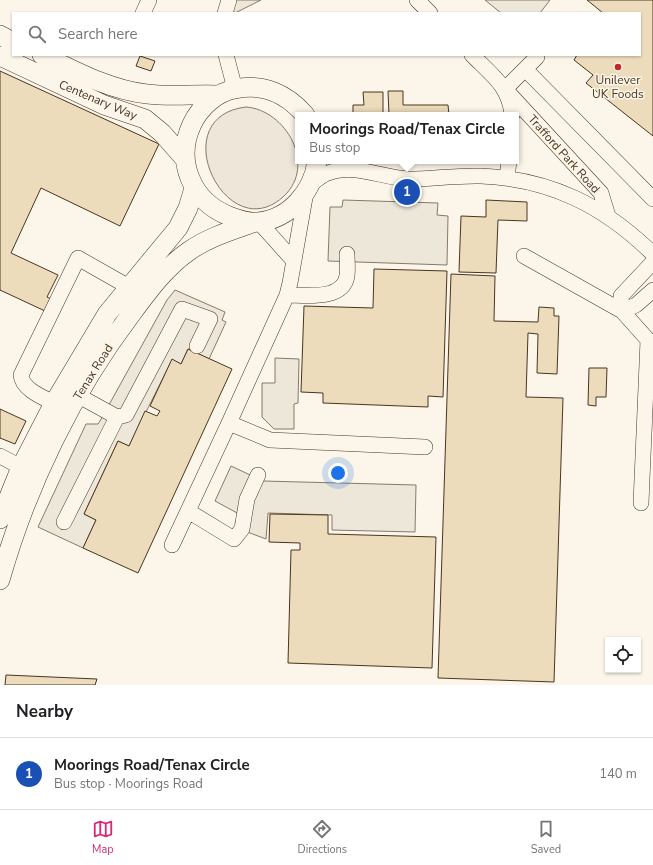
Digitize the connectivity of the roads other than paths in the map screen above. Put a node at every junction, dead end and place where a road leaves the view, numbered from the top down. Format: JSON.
{"nodes":[{"id":1,"x":149,"y":0,"type":"edge"},
{"id":2,"x":229,"y":0,"type":"edge"},
{"id":3,"x":417,"y":0,"type":"edge"},
{"id":4,"x":143,"y":12,"type":"edge"},
{"id":5,"x":225,"y":12,"type":"edge"},
{"id":6,"x":429,"y":12,"type":"edge"},
{"id":7,"x":0,"y":35,"type":"edge"},
{"id":8,"x":12,"y":41,"type":"edge"},
{"id":9,"x":0,"y":56,"type":"edge"},
{"id":10,"x":44,"y":56,"type":"edge"},
{"id":11,"x":226,"y":56,"type":"edge"},
{"id":12,"x":473,"y":56,"type":"edge"},
{"id":13,"x":537,"y":57,"type":"dead end"},
{"id":14,"x":525,"y":69,"type":"junction"},
{"id":15,"x":235,"y":89,"type":"junction"},
{"id":16,"x":505,"y":89,"type":"junction"},
{"id":17,"x":217,"y":95,"type":"junction"},
{"id":18,"x":302,"y":112,"type":"edge"},
{"id":19,"x":512,"y":112,"type":"edge"},
{"id":20,"x":184,"y":158,"type":"junction"},
{"id":21,"x":316,"y":164,"type":"edge"},
{"id":22,"x":356,"y":164,"type":"edge"},
{"id":23,"x":509,"y":164,"type":"edge"},
{"id":24,"x":370,"y":172,"type":"junction"},
{"id":25,"x":507,"y":178,"type":"junction"},
{"id":26,"x":194,"y":188,"type":"junction"},
{"id":27,"x":308,"y":188,"type":"junction"},
{"id":28,"x":653,"y":199,"type":"edge"},
{"id":29,"x":608,"y":216,"type":"junction"},
{"id":30,"x":257,"y":222,"type":"junction"},
{"id":31,"x":652,"y":253,"type":"edge"},
{"id":32,"x":347,"y":254,"type":"dead end"},
{"id":33,"x":524,"y":256,"type":"dead end"},
{"id":34,"x":293,"y":260,"type":"junction"},
{"id":35,"x":129,"y":287,"type":"junction"},
{"id":36,"x":653,"y":290,"type":"edge"},
{"id":37,"x":286,"y":295,"type":"junction"},
{"id":38,"x":622,"y":310,"type":"junction"},
{"id":39,"x":197,"y":346,"type":"dead end"},
{"id":40,"x":76,"y":395,"type":"junction"},
{"id":41,"x":54,"y":403,"type":"junction"},
{"id":42,"x":117,"y":417,"type":"junction"},
{"id":43,"x":229,"y":423,"type":"junction"},
{"id":44,"x":425,"y":447,"type":"dead end"},
{"id":45,"x":0,"y":456,"type":"edge"},
{"id":46,"x":21,"y":467,"type":"junction"},
{"id":47,"x":258,"y":475,"type":"dead end"},
{"id":48,"x":641,"y":503,"type":"dead end"},
{"id":49,"x":188,"y":511,"type":"junction"},
{"id":50,"x":0,"y":519,"type":"edge"},
{"id":51,"x":64,"y":522,"type":"dead end"},
{"id":52,"x":172,"y":545,"type":"dead end"},
{"id":53,"x":0,"y":580,"type":"edge"}],
"edges":[{"from":1,"to":4,"type":"street"},
{"from":2,"to":5,"type":"street"},
{"from":3,"to":6,"type":"street"},
{"from":7,"to":8,"type":"main road"},
{"from":9,"to":20,"type":"main road","name":"Centenary Way"},
{"from":10,"to":17,"type":"main road","name":"Centenary Way"},
{"from":11,"to":15,"type":"street"},
{"from":12,"to":16,"type":"street","name":"Trafford Park Road"},
{"from":13,"to":14,"type":"street"},
{"from":14,"to":16,"type":"street"},
{"from":14,"to":28,"type":"street"},
{"from":15,"to":17,"type":"main road"},
{"from":15,"to":18,"type":"main road"},
{"from":16,"to":19,"type":"street","name":"Trafford Park Road"},
{"from":16,"to":29,"type":"street","name":"Trafford Park Road"},
{"from":17,"to":20,"type":"main road"},
{"from":20,"to":26,"type":"main road"},
{"from":21,"to":27,"type":"main road"},
{"from":22,"to":24,"type":"street"},
{"from":23,"to":25,"type":"street"},
{"from":24,"to":25,"type":"street"},
{"from":24,"to":27,"type":"street"},
{"from":25,"to":29,"type":"street"},
{"from":26,"to":30,"type":"main road"},
{"from":26,"to":35,"type":"main road","name":"Tenax Road"},
{"from":27,"to":30,"type":"main road","name":"Tenax Road"},
{"from":27,"to":34,"type":"street"},
{"from":29,"to":31,"type":"street"},
{"from":30,"to":34,"type":"street"},
{"from":30,"to":40,"type":"main road","name":"Tenax Road"},
{"from":31,"to":38,"type":"street"},
{"from":32,"to":37,"type":"street"},
{"from":33,"to":38,"type":"street"},
{"from":34,"to":37,"type":"street"},
{"from":35,"to":41,"type":"main road","name":"Tenax Road"},
{"from":35,"to":41,"type":"street"},
{"from":36,"to":38,"type":"street"},
{"from":37,"to":43,"type":"street"},
{"from":38,"to":48,"type":"street"},
{"from":39,"to":42,"type":"street"},
{"from":40,"to":42,"type":"street"},
{"from":40,"to":53,"type":"main road","name":"Tenax Road"},
{"from":41,"to":46,"type":"main road","name":"Tenax Road"},
{"from":42,"to":51,"type":"street"},
{"from":43,"to":44,"type":"street"},
{"from":43,"to":49,"type":"street"},
{"from":45,"to":46,"type":"street"},
{"from":46,"to":50,"type":"main road","name":"Tenax Road"},
{"from":47,"to":49,"type":"street"},
{"from":49,"to":52,"type":"street"}]}
